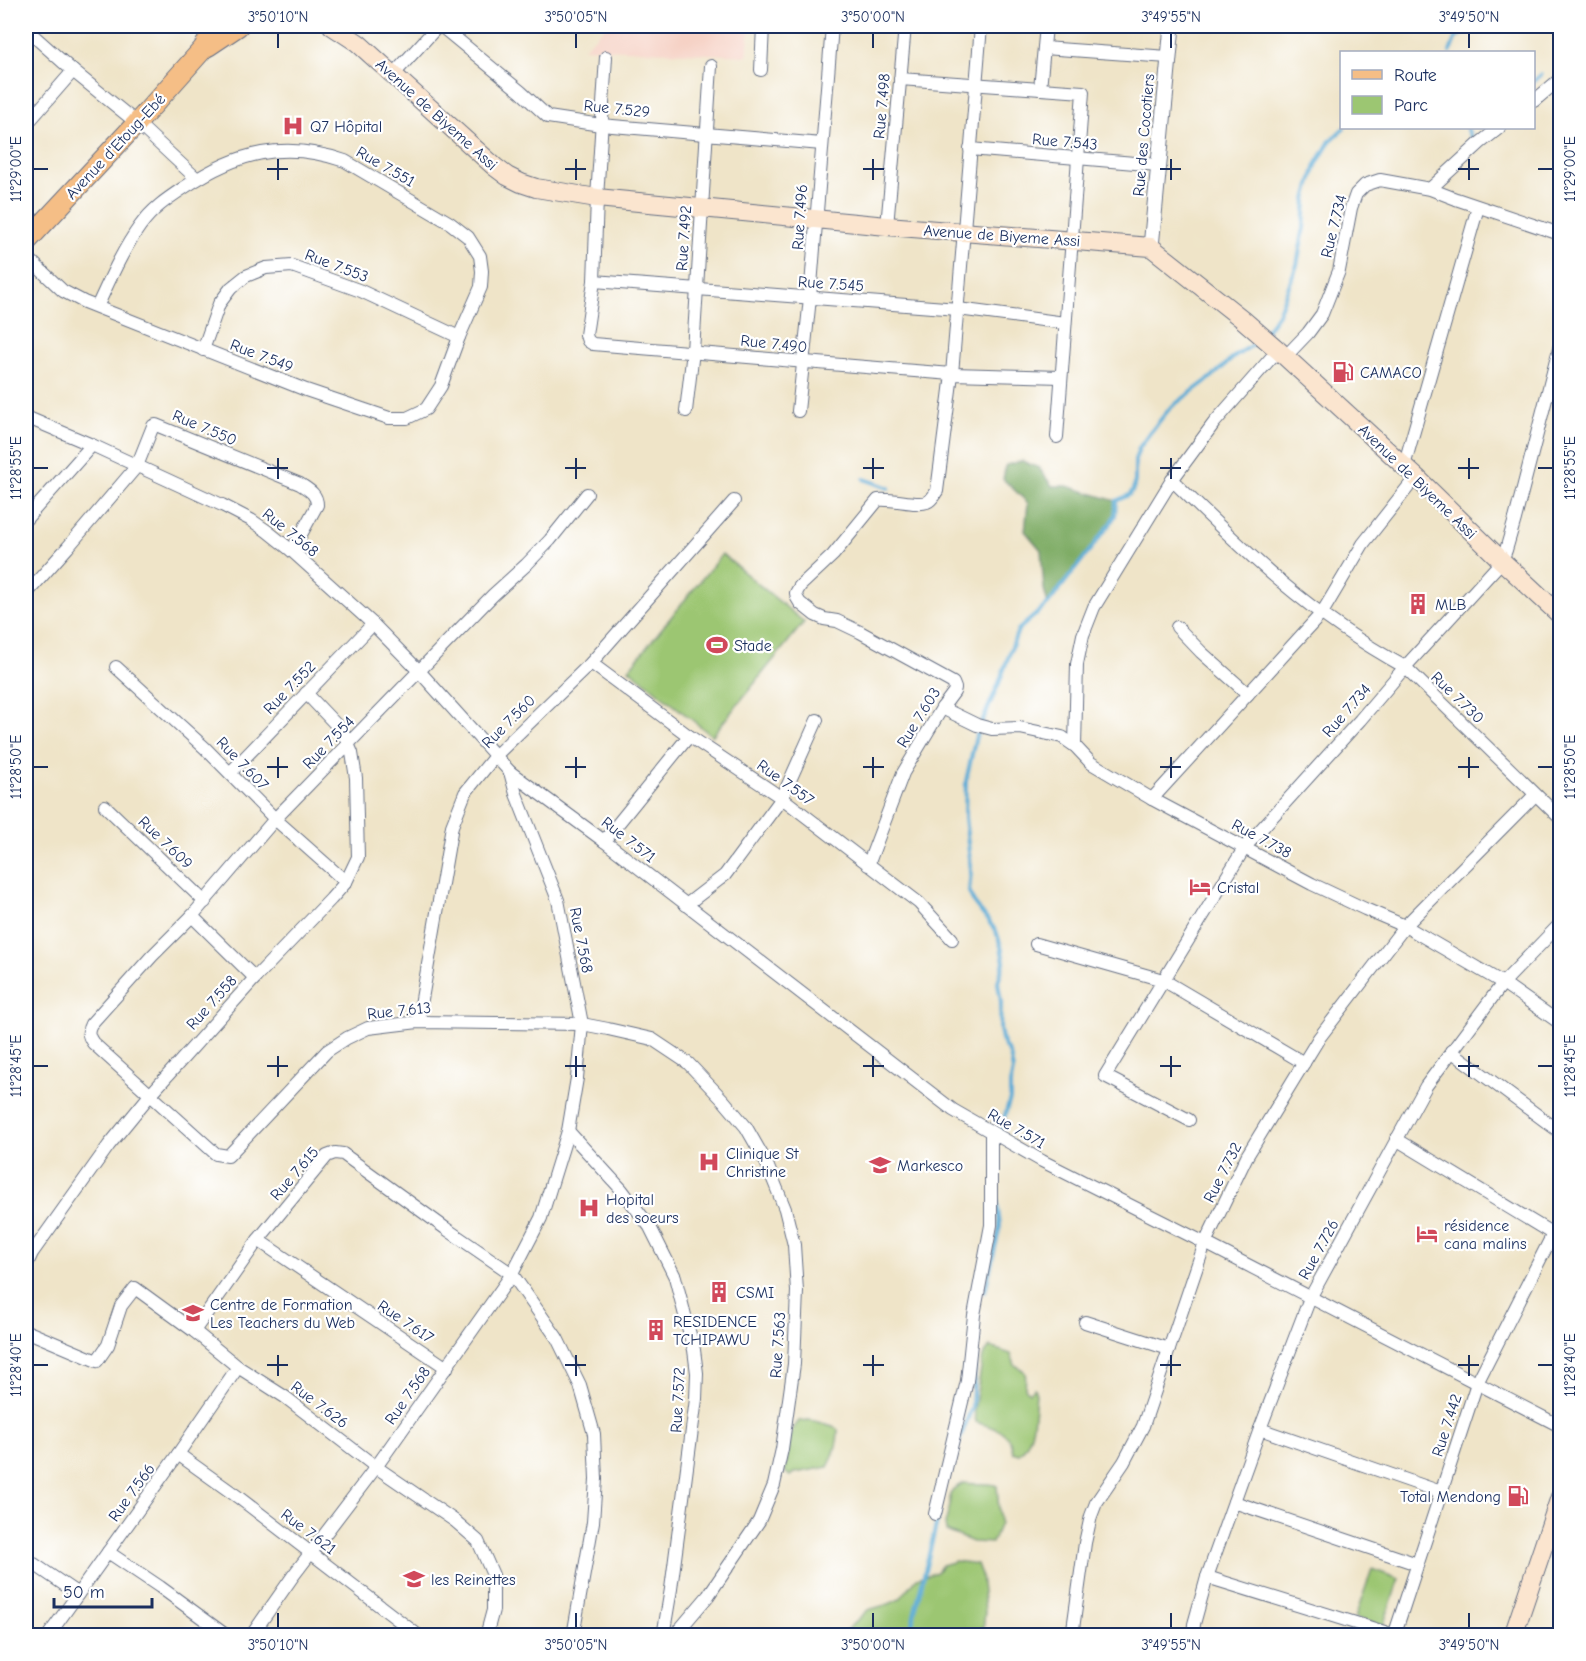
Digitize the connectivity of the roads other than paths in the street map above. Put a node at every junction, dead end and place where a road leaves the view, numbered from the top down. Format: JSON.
{"nodes":[{"id":1,"x":217,"y":26,"type":"edge"},
{"id":2,"x":238,"y":26,"type":"edge"},
{"id":3,"x":332,"y":26,"type":"edge"},
{"id":4,"x":345,"y":26,"type":"edge"},
{"id":5,"x":440,"y":26,"type":"edge"},
{"id":6,"x":763,"y":26,"type":"edge"},
{"id":7,"x":832,"y":26,"type":"edge"},
{"id":8,"x":905,"y":26,"type":"edge"},
{"id":9,"x":981,"y":26,"type":"edge"},
{"id":10,"x":1046,"y":26,"type":"edge"},
{"id":11,"x":1172,"y":26,"type":"edge"},
{"id":12,"x":26,"y":29,"type":"edge"},
{"id":13,"x":358,"y":43,"type":"junction"},
{"id":14,"x":1044,"y":48,"type":"junction"},
{"id":15,"x":203,"y":49,"type":"junction"},
{"id":16,"x":606,"y":57,"type":"dead end"},
{"id":17,"x":1168,"y":57,"type":"junction"},
{"id":18,"x":711,"y":66,"type":"dead end"},
{"id":19,"x":761,"y":70,"type":"dead end"},
{"id":20,"x":73,"y":71,"type":"junction"},
{"id":21,"x":393,"y":75,"type":"junction"},
{"id":22,"x":900,"y":79,"type":"junction"},
{"id":23,"x":1560,"y":79,"type":"edge"},
{"id":24,"x":976,"y":84,"type":"junction"},
{"id":25,"x":1040,"y":89,"type":"junction"},
{"id":26,"x":1535,"y":99,"type":"edge"},
{"id":27,"x":137,"y":123,"type":"junction"},
{"id":28,"x":601,"y":124,"type":"junction"},
{"id":29,"x":26,"y":125,"type":"edge"},
{"id":30,"x":1498,"y":129,"type":"edge"},
{"id":31,"x":707,"y":133,"type":"junction"},
{"id":32,"x":822,"y":144,"type":"junction"},
{"id":33,"x":970,"y":149,"type":"junction"},
{"id":34,"x":1078,"y":158,"type":"junction"},
{"id":35,"x":1158,"y":165,"type":"junction"},
{"id":36,"x":198,"y":178,"type":"junction"},
{"id":37,"x":1430,"y":189,"type":"junction"},
{"id":38,"x":597,"y":198,"type":"junction"},
{"id":39,"x":1478,"y":207,"type":"junction"},
{"id":40,"x":702,"y":209,"type":"junction"},
{"id":41,"x":815,"y":219,"type":"junction"},
{"id":42,"x":887,"y":226,"type":"junction"},
{"id":43,"x":963,"y":232,"type":"junction"},
{"id":44,"x":1560,"y":234,"type":"edge"},
{"id":45,"x":1073,"y":240,"type":"junction"},
{"id":46,"x":26,"y":242,"type":"edge"},
{"id":47,"x":1151,"y":247,"type":"junction"},
{"id":48,"x":26,"y":256,"type":"edge"},
{"id":49,"x":594,"y":281,"type":"junction"},
{"id":50,"x":696,"y":290,"type":"junction"},
{"id":51,"x":810,"y":298,"type":"junction"},
{"id":52,"x":97,"y":307,"type":"junction"},
{"id":53,"x":957,"y":309,"type":"junction"},
{"id":54,"x":1065,"y":323,"type":"junction"},
{"id":55,"x":459,"y":337,"type":"junction"},
{"id":56,"x":1560,"y":345,"type":"edge"},
{"id":57,"x":203,"y":350,"type":"junction"},
{"id":58,"x":693,"y":351,"type":"junction"},
{"id":59,"x":1282,"y":353,"type":"junction"},
{"id":60,"x":803,"y":363,"type":"junction"},
{"id":61,"x":952,"y":374,"type":"junction"},
{"id":62,"x":1061,"y":377,"type":"junction"},
{"id":63,"x":686,"y":411,"type":"dead end"},
{"id":64,"x":798,"y":411,"type":"dead end"},
{"id":65,"x":26,"y":417,"type":"edge"},
{"id":66,"x":1057,"y":437,"type":"dead end"},
{"id":67,"x":92,"y":445,"type":"junction"},
{"id":68,"x":138,"y":466,"type":"junction"},
{"id":69,"x":1410,"y":471,"type":"junction"},
{"id":70,"x":1172,"y":480,"type":"junction"},
{"id":71,"x":587,"y":494,"type":"dead end"},
{"id":72,"x":734,"y":501,"type":"dead end"},
{"id":73,"x":26,"y":519,"type":"edge"},
{"id":74,"x":292,"y":551,"type":"junction"},
{"id":75,"x":1502,"y":561,"type":"junction"},
{"id":76,"x":26,"y":594,"type":"edge"},
{"id":77,"x":1322,"y":613,"type":"junction"},
{"id":78,"x":1560,"y":615,"type":"edge"},
{"id":79,"x":373,"y":624,"type":"junction"},
{"id":80,"x":1177,"y":627,"type":"dead end"},
{"id":81,"x":591,"y":663,"type":"junction"},
{"id":82,"x":117,"y":667,"type":"dead end"},
{"id":83,"x":1405,"y":667,"type":"junction"},
{"id":84,"x":419,"y":670,"type":"junction"},
{"id":85,"x":306,"y":693,"type":"junction"},
{"id":86,"x":1248,"y":694,"type":"junction"},
{"id":87,"x":942,"y":708,"type":"junction"},
{"id":88,"x":817,"y":720,"type":"dead end"},
{"id":89,"x":689,"y":736,"type":"junction"},
{"id":90,"x":349,"y":744,"type":"junction"},
{"id":91,"x":1075,"y":746,"type":"junction"},
{"id":92,"x":495,"y":756,"type":"junction"},
{"id":93,"x":510,"y":772,"type":"junction"},
{"id":94,"x":230,"y":773,"type":"junction"},
{"id":95,"x":1535,"y":795,"type":"junction"},
{"id":96,"x":782,"y":798,"type":"junction"},
{"id":97,"x":1152,"y":800,"type":"junction"},
{"id":98,"x":105,"y":806,"type":"dead end"},
{"id":99,"x":1560,"y":818,"type":"edge"},
{"id":100,"x":275,"y":819,"type":"junction"},
{"id":101,"x":604,"y":841,"type":"junction"},
{"id":102,"x":1245,"y":847,"type":"junction"},
{"id":103,"x":868,"y":865,"type":"junction"},
{"id":104,"x":346,"y":882,"type":"junction"},
{"id":105,"x":205,"y":902,"type":"junction"},
{"id":106,"x":686,"y":905,"type":"junction"},
{"id":107,"x":192,"y":916,"type":"junction"},
{"id":108,"x":1560,"y":924,"type":"edge"},
{"id":109,"x":1406,"y":927,"type":"junction"},
{"id":110,"x":952,"y":939,"type":"dead end"},
{"id":111,"x":1036,"y":944,"type":"dead end"},
{"id":112,"x":255,"y":978,"type":"junction"},
{"id":113,"x":1164,"y":980,"type":"junction"},
{"id":114,"x":1503,"y":983,"type":"junction"},
{"id":115,"x":418,"y":1022,"type":"junction"},
{"id":116,"x":1560,"y":1023,"type":"edge"},
{"id":117,"x":582,"y":1024,"type":"junction"},
{"id":118,"x":1451,"y":1051,"type":"junction"},
{"id":119,"x":1304,"y":1063,"type":"junction"},
{"id":120,"x":150,"y":1095,"type":"junction"},
{"id":121,"x":1190,"y":1120,"type":"dead end"},
{"id":122,"x":568,"y":1131,"type":"junction"},
{"id":123,"x":991,"y":1132,"type":"junction"},
{"id":124,"x":1560,"y":1132,"type":"edge"},
{"id":125,"x":1396,"y":1139,"type":"junction"},
{"id":126,"x":258,"y":1240,"type":"junction"},
{"id":127,"x":1205,"y":1243,"type":"junction"},
{"id":128,"x":26,"y":1266,"type":"edge"},
{"id":129,"x":512,"y":1274,"type":"junction"},
{"id":130,"x":1310,"y":1298,"type":"junction"},
{"id":131,"x":1085,"y":1322,"type":"dead end"},
{"id":132,"x":26,"y":1331,"type":"edge"},
{"id":133,"x":194,"y":1331,"type":"junction"},
{"id":134,"x":1169,"y":1349,"type":"junction"},
{"id":135,"x":238,"y":1367,"type":"junction"},
{"id":136,"x":447,"y":1368,"type":"junction"},
{"id":137,"x":1477,"y":1383,"type":"junction"},
{"id":138,"x":1560,"y":1426,"type":"edge"},
{"id":139,"x":1260,"y":1429,"type":"junction"},
{"id":140,"x":178,"y":1454,"type":"junction"},
{"id":141,"x":376,"y":1467,"type":"junction"},
{"id":142,"x":1441,"y":1492,"type":"junction"},
{"id":143,"x":1560,"y":1497,"type":"edge"},
{"id":144,"x":1234,"y":1502,"type":"junction"},
{"id":145,"x":935,"y":1514,"type":"dead end"},
{"id":146,"x":108,"y":1552,"type":"junction"},
{"id":147,"x":311,"y":1553,"type":"junction"},
{"id":148,"x":1417,"y":1564,"type":"junction"},
{"id":149,"x":26,"y":1568,"type":"edge"},
{"id":150,"x":1207,"y":1577,"type":"junction"},
{"id":151,"x":78,"y":1594,"type":"junction"},
{"id":152,"x":48,"y":1635,"type":"edge"},
{"id":153,"x":227,"y":1635,"type":"edge"},
{"id":154,"x":251,"y":1635,"type":"edge"},
{"id":155,"x":418,"y":1635,"type":"edge"},
{"id":156,"x":486,"y":1635,"type":"edge"},
{"id":157,"x":573,"y":1635,"type":"edge"},
{"id":158,"x":663,"y":1635,"type":"edge"},
{"id":159,"x":674,"y":1635,"type":"edge"},
{"id":160,"x":1072,"y":1635,"type":"edge"},
{"id":161,"x":1193,"y":1635,"type":"edge"},
{"id":162,"x":1394,"y":1635,"type":"edge"},
{"id":163,"x":1513,"y":1635,"type":"edge"}],
"edges":[{"from":1,"to":15,"type":"main road"},
{"from":2,"to":15,"type":"main road"},
{"from":3,"to":13,"type":"main road","name":"Avenue de Biyeme Assi"},
{"from":4,"to":13,"type":"main road","name":"Avenue de Biyeme Assi"},
{"from":5,"to":21,"type":"street"},
{"from":5,"to":28,"type":"street","name":"Rue 7.529"},
{"from":6,"to":19,"type":"street"},
{"from":7,"to":32,"type":"street","name":"Rue 7.496"},
{"from":8,"to":22,"type":"street","name":"Rue 7.498"},
{"from":9,"to":24,"type":"street"},
{"from":10,"to":14,"type":"street"},
{"from":11,"to":17,"type":"street","name":"Rue des Cocotiers"},
{"from":12,"to":20,"type":"street"},
{"from":13,"to":21,"type":"main road","name":"Avenue de Biyeme Assi"},
{"from":14,"to":17,"type":"street"},
{"from":14,"to":25,"type":"street"},
{"from":15,"to":27,"type":"main road","name":"Avenue d'Etoug-Ebé"},
{"from":16,"to":28,"type":"street","name":"Rue 7.490"},
{"from":17,"to":35,"type":"street","name":"Rue des Cocotiers"},
{"from":18,"to":31,"type":"street","name":"Rue 7.492"},
{"from":20,"to":27,"type":"street"},
{"from":20,"to":29,"type":"street"},
{"from":21,"to":38,"type":"main road","name":"Avenue de Biyeme Assi"},
{"from":22,"to":24,"type":"street"},
{"from":22,"to":42,"type":"street","name":"Rue 7.498"},
{"from":23,"to":26,"type":"street"},
{"from":24,"to":25,"type":"street"},
{"from":24,"to":33,"type":"street"},
{"from":25,"to":34,"type":"street"},
{"from":27,"to":36,"type":"street"},
{"from":27,"to":46,"type":"main road","name":"Avenue d'Etoug-Ebé"},
{"from":28,"to":31,"type":"street","name":"Rue 7.529"},
{"from":28,"to":38,"type":"street","name":"Rue 7.490"},
{"from":30,"to":37,"type":"street"},
{"from":31,"to":32,"type":"street","name":"Rue 7.529"},
{"from":31,"to":40,"type":"street","name":"Rue 7.492"},
{"from":32,"to":41,"type":"street","name":"Rue 7.496"},
{"from":33,"to":34,"type":"street","name":"Rue 7.543"},
{"from":33,"to":43,"type":"street"},
{"from":34,"to":35,"type":"street","name":"Rue 7.543"},
{"from":34,"to":45,"type":"street"},
{"from":35,"to":47,"type":"street","name":"Rue des Cocotiers"},
{"from":36,"to":52,"type":"street","name":"Rue 7.551"},
{"from":36,"to":55,"type":"street","name":"Rue 7.551"},
{"from":37,"to":39,"type":"street","name":"Rue 7.734"},
{"from":37,"to":59,"type":"street","name":"Rue 7.734"},
{"from":38,"to":40,"type":"main road","name":"Avenue de Biyeme Assi"},
{"from":38,"to":49,"type":"street","name":"Rue 7.490"},
{"from":39,"to":44,"type":"street","name":"Rue 7.734"},
{"from":39,"to":69,"type":"street"},
{"from":40,"to":41,"type":"main road","name":"Avenue de Biyeme Assi"},
{"from":40,"to":50,"type":"street","name":"Rue 7.492"},
{"from":41,"to":42,"type":"main road","name":"Avenue de Biyeme Assi"},
{"from":41,"to":51,"type":"street","name":"Rue 7.496"},
{"from":42,"to":43,"type":"main road","name":"Avenue de Biyeme Assi"},
{"from":43,"to":45,"type":"main road","name":"Avenue de Biyeme Assi"},
{"from":43,"to":53,"type":"street"},
{"from":45,"to":47,"type":"main road","name":"Avenue de Biyeme Assi"},
{"from":45,"to":54,"type":"street"},
{"from":47,"to":59,"type":"main road","name":"Avenue de Biyeme Assi"},
{"from":48,"to":52,"type":"street","name":"Rue 7.549"},
{"from":49,"to":50,"type":"street","name":"Rue 7.545"},
{"from":49,"to":58,"type":"street","name":"Rue 7.490"},
{"from":50,"to":51,"type":"street","name":"Rue 7.545"},
{"from":50,"to":58,"type":"street","name":"Rue 7.492"},
{"from":51,"to":53,"type":"street","name":"Rue 7.545"},
{"from":51,"to":60,"type":"street","name":"Rue 7.496"},
{"from":52,"to":57,"type":"street","name":"Rue 7.549"},
{"from":53,"to":54,"type":"street","name":"Rue 7.545"},
{"from":53,"to":61,"type":"street"},
{"from":54,"to":62,"type":"street"},
{"from":55,"to":57,"type":"street","name":"Rue 7.549"},
{"from":55,"to":57,"type":"street","name":"Rue 7.553"},
{"from":56,"to":75,"type":"street","name":"Rue 7.734"},
{"from":58,"to":60,"type":"street","name":"Rue 7.490"},
{"from":58,"to":63,"type":"street","name":"Rue 7.492"},
{"from":59,"to":69,"type":"main road","name":"Avenue de Biyeme Assi"},
{"from":59,"to":70,"type":"street","name":"Rue 7.734"},
{"from":60,"to":61,"type":"street","name":"Rue 7.490"},
{"from":60,"to":64,"type":"street","name":"Rue 7.496"},
{"from":61,"to":62,"type":"street","name":"Rue 7.490"},
{"from":61,"to":87,"type":"street","name":"Rue 7.603"},
{"from":62,"to":66,"type":"street"},
{"from":65,"to":67,"type":"street","name":"Rue 7.568"},
{"from":67,"to":68,"type":"street","name":"Rue 7.568"},
{"from":67,"to":73,"type":"street"},
{"from":68,"to":74,"type":"street","name":"Rue 7.568"},
{"from":68,"to":74,"type":"street","name":"Rue 7.550"},
{"from":68,"to":76,"type":"street","name":"Rue 7.550"},
{"from":69,"to":75,"type":"main road","name":"Avenue de Biyeme Assi"},
{"from":69,"to":77,"type":"street"},
{"from":70,"to":77,"type":"street","name":"Rue 7.730"},
{"from":70,"to":91,"type":"street","name":"Rue 7.734"},
{"from":71,"to":84,"type":"street","name":"Rue 7.554"},
{"from":72,"to":81,"type":"street","name":"Rue 7.560"},
{"from":74,"to":79,"type":"street","name":"Rue 7.568"},
{"from":75,"to":78,"type":"main road","name":"Avenue de Biyeme Assi"},
{"from":75,"to":83,"type":"street","name":"Rue 7.734"},
{"from":77,"to":83,"type":"street","name":"Rue 7.730"},
{"from":77,"to":86,"type":"street"},
{"from":79,"to":84,"type":"street","name":"Rue 7.568"},
{"from":79,"to":85,"type":"street","name":"Rue 7.552"},
{"from":80,"to":86,"type":"street"},
{"from":81,"to":89,"type":"street","name":"Rue 7.557"},
{"from":81,"to":92,"type":"street","name":"Rue 7.560"},
{"from":82,"to":94,"type":"street","name":"Rue 7.607"},
{"from":83,"to":95,"type":"street","name":"Rue 7.730"},
{"from":83,"to":102,"type":"street","name":"Rue 7.734"},
{"from":84,"to":90,"type":"street","name":"Rue 7.554"},
{"from":84,"to":92,"type":"street","name":"Rue 7.568"},
{"from":85,"to":90,"type":"street"},
{"from":85,"to":94,"type":"street","name":"Rue 7.552"},
{"from":86,"to":97,"type":"street"},
{"from":87,"to":91,"type":"street","name":"Rue 7.738"},
{"from":87,"to":103,"type":"street","name":"Rue 7.603"},
{"from":88,"to":96,"type":"street"},
{"from":89,"to":96,"type":"street","name":"Rue 7.557"},
{"from":89,"to":101,"type":"street"},
{"from":90,"to":100,"type":"street","name":"Rue 7.554"},
{"from":90,"to":104,"type":"street","name":"Rue 7.558"},
{"from":91,"to":97,"type":"street","name":"Rue 7.738"},
{"from":92,"to":93,"type":"street","name":"Rue 7.568"},
{"from":92,"to":115,"type":"street","name":"Rue 7.560"},
{"from":93,"to":101,"type":"street","name":"Rue 7.571"},
{"from":93,"to":117,"type":"street","name":"Rue 7.568"},
{"from":94,"to":100,"type":"street","name":"Rue 7.607"},
{"from":95,"to":99,"type":"street","name":"Rue 7.730"},
{"from":95,"to":109,"type":"street","name":"Rue 7.732"},
{"from":96,"to":103,"type":"street","name":"Rue 7.557"},
{"from":96,"to":106,"type":"street"},
{"from":97,"to":102,"type":"street","name":"Rue 7.738"},
{"from":98,"to":105,"type":"street","name":"Rue 7.609"},
{"from":100,"to":104,"type":"street","name":"Rue 7.607"},
{"from":100,"to":105,"type":"street","name":"Rue 7.554"},
{"from":101,"to":106,"type":"street","name":"Rue 7.571"},
{"from":102,"to":109,"type":"street","name":"Rue 7.738"},
{"from":102,"to":113,"type":"street","name":"Rue 7.734"},
{"from":103,"to":110,"type":"street","name":"Rue 7.557"},
{"from":104,"to":112,"type":"street","name":"Rue 7.558"},
{"from":105,"to":107,"type":"street","name":"Rue 7.554"},
{"from":106,"to":123,"type":"street","name":"Rue 7.571"},
{"from":107,"to":112,"type":"street"},
{"from":107,"to":120,"type":"street","name":"Rue 7.554"},
{"from":108,"to":114,"type":"street","name":"Rue 7.726"},
{"from":109,"to":114,"type":"street","name":"Rue 7.738"},
{"from":109,"to":119,"type":"street","name":"Rue 7.732"},
{"from":111,"to":113,"type":"street"},
{"from":112,"to":120,"type":"street","name":"Rue 7.558"},
{"from":113,"to":119,"type":"street"},
{"from":113,"to":121,"type":"street","name":"Rue 7.734"},
{"from":114,"to":116,"type":"street","name":"Rue 7.738"},
{"from":114,"to":118,"type":"street","name":"Rue 7.726"},
{"from":115,"to":117,"type":"street","name":"Rue 7.613"},
{"from":115,"to":120,"type":"street","name":"Rue 7.613"},
{"from":117,"to":122,"type":"street","name":"Rue 7.568"},
{"from":117,"to":159,"type":"street","name":"Rue 7.563"},
{"from":118,"to":124,"type":"street"},
{"from":118,"to":125,"type":"street","name":"Rue 7.726"},
{"from":119,"to":127,"type":"street","name":"Rue 7.732"},
{"from":120,"to":128,"type":"street","name":"Rue 7.558"},
{"from":122,"to":129,"type":"street","name":"Rue 7.568"},
{"from":122,"to":158,"type":"street","name":"Rue 7.572"},
{"from":123,"to":127,"type":"street","name":"Rue 7.571"},
{"from":123,"to":145,"type":"street"},
{"from":125,"to":130,"type":"street","name":"Rue 7.726"},
{"from":125,"to":137,"type":"street","name":"Rue 7.442"},
{"from":126,"to":129,"type":"street","name":"Rue 7.615"},
{"from":126,"to":133,"type":"street","name":"Rue 7.615"},
{"from":126,"to":136,"type":"street","name":"Rue 7.617"},
{"from":127,"to":130,"type":"street","name":"Rue 7.571"},
{"from":127,"to":134,"type":"street","name":"Rue 7.732"},
{"from":129,"to":136,"type":"street","name":"Rue 7.568"},
{"from":129,"to":157,"type":"street"},
{"from":130,"to":137,"type":"street","name":"Rue 7.571"},
{"from":130,"to":139,"type":"street","name":"Rue 7.726"},
{"from":131,"to":134,"type":"street"},
{"from":132,"to":133,"type":"street","name":"Rue 7.626"},
{"from":133,"to":135,"type":"street","name":"Rue 7.626"},
{"from":134,"to":160,"type":"street","name":"Rue 7.732"},
{"from":135,"to":140,"type":"street","name":"Rue 7.566"},
{"from":135,"to":141,"type":"street","name":"Rue 7.626"},
{"from":136,"to":141,"type":"street","name":"Rue 7.568"},
{"from":137,"to":138,"type":"street","name":"Rue 7.571"},
{"from":137,"to":142,"type":"street","name":"Rue 7.442"},
{"from":139,"to":142,"type":"street"},
{"from":139,"to":144,"type":"street","name":"Rue 7.726"},
{"from":140,"to":146,"type":"street","name":"Rue 7.566"},
{"from":140,"to":147,"type":"street","name":"Rue 7.621"},
{"from":141,"to":147,"type":"street","name":"Rue 7.568"},
{"from":141,"to":156,"type":"street","name":"Rue 7.626"},
{"from":142,"to":148,"type":"street","name":"Rue 7.442"},
{"from":143,"to":163,"type":"main road"},
{"from":144,"to":148,"type":"street"},
{"from":144,"to":150,"type":"street","name":"Rue 7.726"},
{"from":146,"to":151,"type":"street","name":"Rue 7.566"},
{"from":146,"to":153,"type":"street"},
{"from":147,"to":154,"type":"street","name":"Rue 7.568"},
{"from":147,"to":155,"type":"street","name":"Rue 7.621"},
{"from":148,"to":162,"type":"street","name":"Rue 7.442"},
{"from":149,"to":151,"type":"street"},
{"from":150,"to":161,"type":"street","name":"Rue 7.726"},
{"from":150,"to":162,"type":"street"},
{"from":151,"to":152,"type":"street","name":"Rue 7.566"}]}
